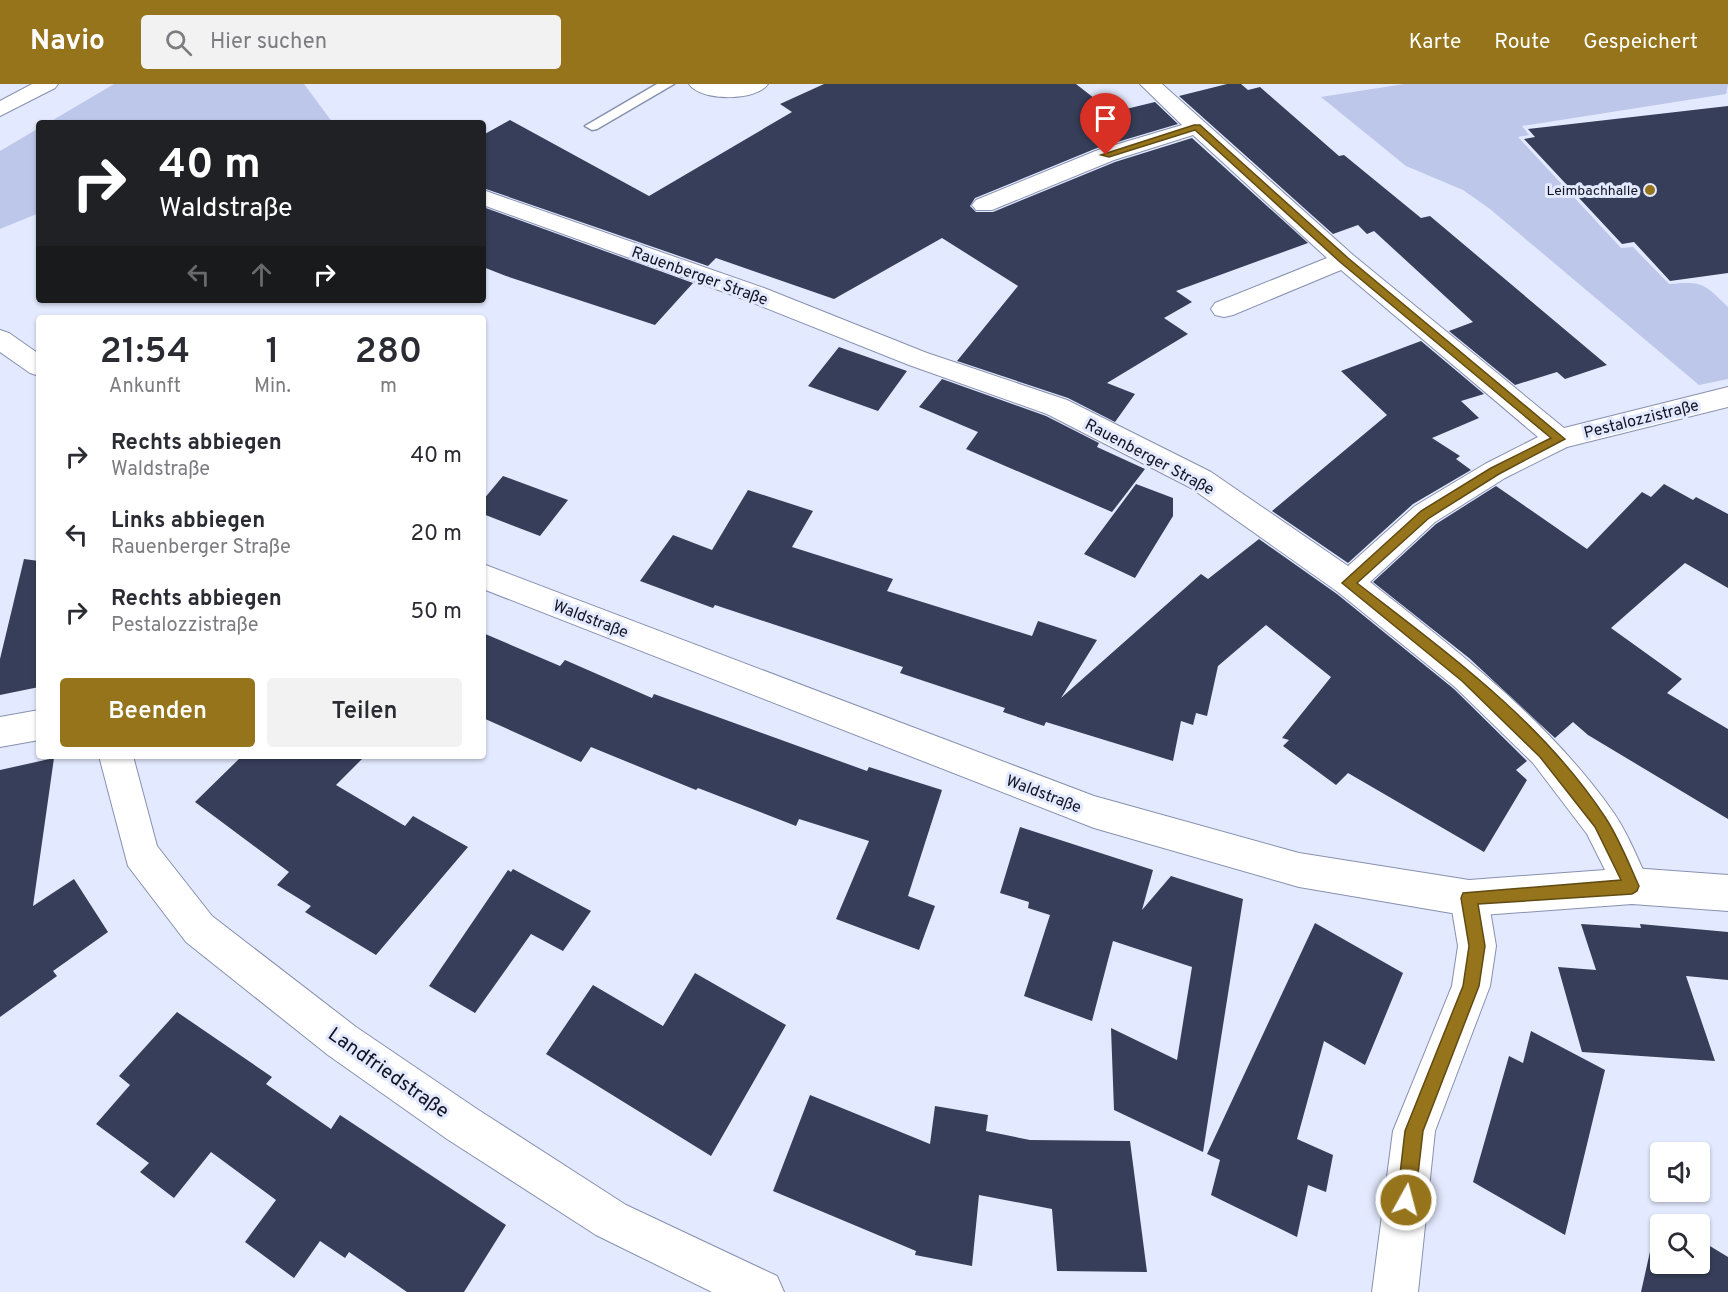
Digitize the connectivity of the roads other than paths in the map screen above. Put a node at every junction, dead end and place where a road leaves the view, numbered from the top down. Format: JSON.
{"nodes":[{"id":1,"x":48,"y":84,"type":"edge"},
{"id":2,"x":667,"y":84,"type":"edge"},
{"id":3,"x":699,"y":84,"type":"edge"},
{"id":4,"x":758,"y":84,"type":"edge"},
{"id":5,"x":1150,"y":84,"type":"edge"},
{"id":6,"x":0,"y":110,"type":"edge"},
{"id":7,"x":592,"y":126,"type":"dead end"},
{"id":8,"x":1197,"y":126,"type":"junction"},
{"id":9,"x":486,"y":198,"type":"edge"},
{"id":10,"x":984,"y":205,"type":"dead end"},
{"id":11,"x":1344,"y":260,"type":"junction"},
{"id":12,"x":1224,"y":309,"type":"dead end"},
{"id":13,"x":0,"y":339,"type":"edge"},
{"id":14,"x":36,"y":365,"type":"edge"},
{"id":15,"x":1728,"y":397,"type":"edge"},
{"id":16,"x":1559,"y":439,"type":"junction"},
{"id":17,"x":486,"y":577,"type":"edge"},
{"id":18,"x":1349,"y":583,"type":"junction"},
{"id":19,"x":36,"y":726,"type":"edge"},
{"id":20,"x":0,"y":732,"type":"edge"},
{"id":21,"x":117,"y":759,"type":"edge"},
{"id":22,"x":1632,"y":886,"type":"junction"},
{"id":23,"x":1728,"y":893,"type":"edge"},
{"id":24,"x":1469,"y":898,"type":"junction"},
{"id":25,"x":761,"y":1292,"type":"edge"},
{"id":26,"x":1395,"y":1292,"type":"edge"}],
"edges":[{"from":1,"to":6,"type":"main road"},
{"from":2,"to":7,"type":"lane"},
{"from":3,"to":4,"type":"main road"},
{"from":5,"to":8,"type":"main road"},
{"from":8,"to":10,"type":"main road"},
{"from":8,"to":11,"type":"main road"},
{"from":9,"to":18,"type":"main road","name":"Rauenberger Straße"},
{"from":11,"to":12,"type":"main road"},
{"from":11,"to":16,"type":"main road"},
{"from":13,"to":14,"type":"main road"},
{"from":15,"to":16,"type":"main road","name":"Pestalozzistraße"},
{"from":16,"to":18,"type":"main road","name":"Pestalozzistraße"},
{"from":17,"to":24,"type":"main road","name":"Waldstraße"},
{"from":18,"to":22,"type":"main road","name":"Rauenberger Straße"},
{"from":19,"to":20,"type":"main road"},
{"from":21,"to":25,"type":"main road","name":"Landfriedstraße"},
{"from":22,"to":23,"type":"main road"},
{"from":22,"to":24,"type":"main road","name":"Waldstraße"},
{"from":24,"to":26,"type":"main road"}]}
